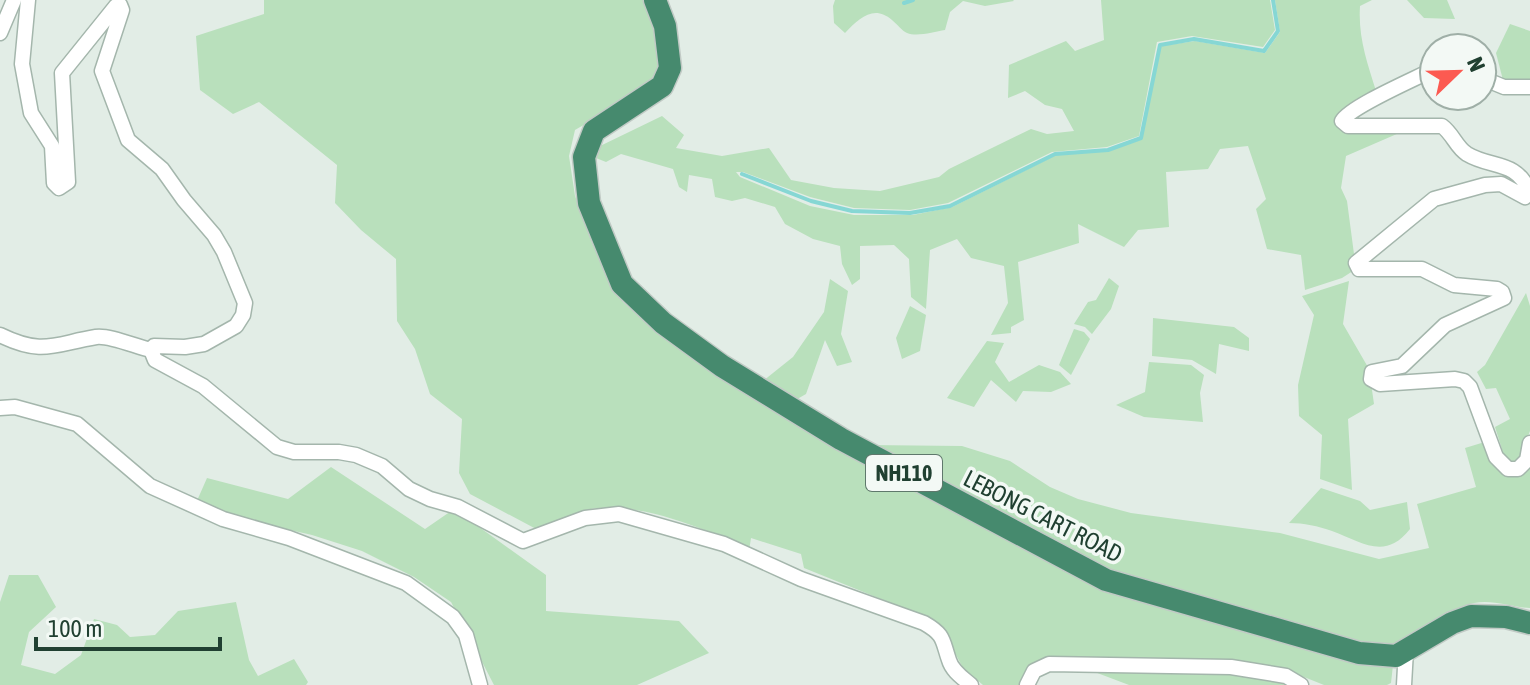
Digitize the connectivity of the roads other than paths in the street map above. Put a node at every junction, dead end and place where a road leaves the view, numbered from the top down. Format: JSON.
{"nodes":[{"id":1,"x":14,"y":0,"type":"edge"},
{"id":2,"x":28,"y":0,"type":"edge"},
{"id":3,"x":655,"y":0,"type":"edge"},
{"id":4,"x":0,"y":33,"type":"edge"},
{"id":5,"x":1418,"y":77,"type":"edge"},
{"id":6,"x":1498,"y":85,"type":"edge"},
{"id":7,"x":1530,"y":87,"type":"edge"},
{"id":8,"x":0,"y":335,"type":"edge"},
{"id":9,"x":151,"y":350,"type":"junction"},
{"id":10,"x":0,"y":408,"type":"edge"},
{"id":11,"x":1530,"y":443,"type":"edge"},
{"id":12,"x":1530,"y":623,"type":"edge"},
{"id":13,"x":1406,"y":650,"type":"junction"},
{"id":14,"x":480,"y":685,"type":"edge"},
{"id":15,"x":971,"y":685,"type":"edge"},
{"id":16,"x":1027,"y":685,"type":"edge"},
{"id":17,"x":1301,"y":685,"type":"edge"},
{"id":18,"x":1404,"y":685,"type":"edge"}],
"edges":[{"from":1,"to":4,"type":"street"},
{"from":2,"to":9,"type":"street"},
{"from":3,"to":13,"type":"highway","name":"LEBONG CART ROAD","number":"NH110"},
{"from":5,"to":11,"type":"street"},
{"from":6,"to":7,"type":"street"},
{"from":8,"to":9,"type":"street"},
{"from":9,"to":15,"type":"street"},
{"from":10,"to":14,"type":"street"},
{"from":12,"to":13,"type":"highway","name":"LEBONG CART ROAD","number":"NH110"},
{"from":13,"to":18,"type":"street"},
{"from":16,"to":17,"type":"street"}]}
